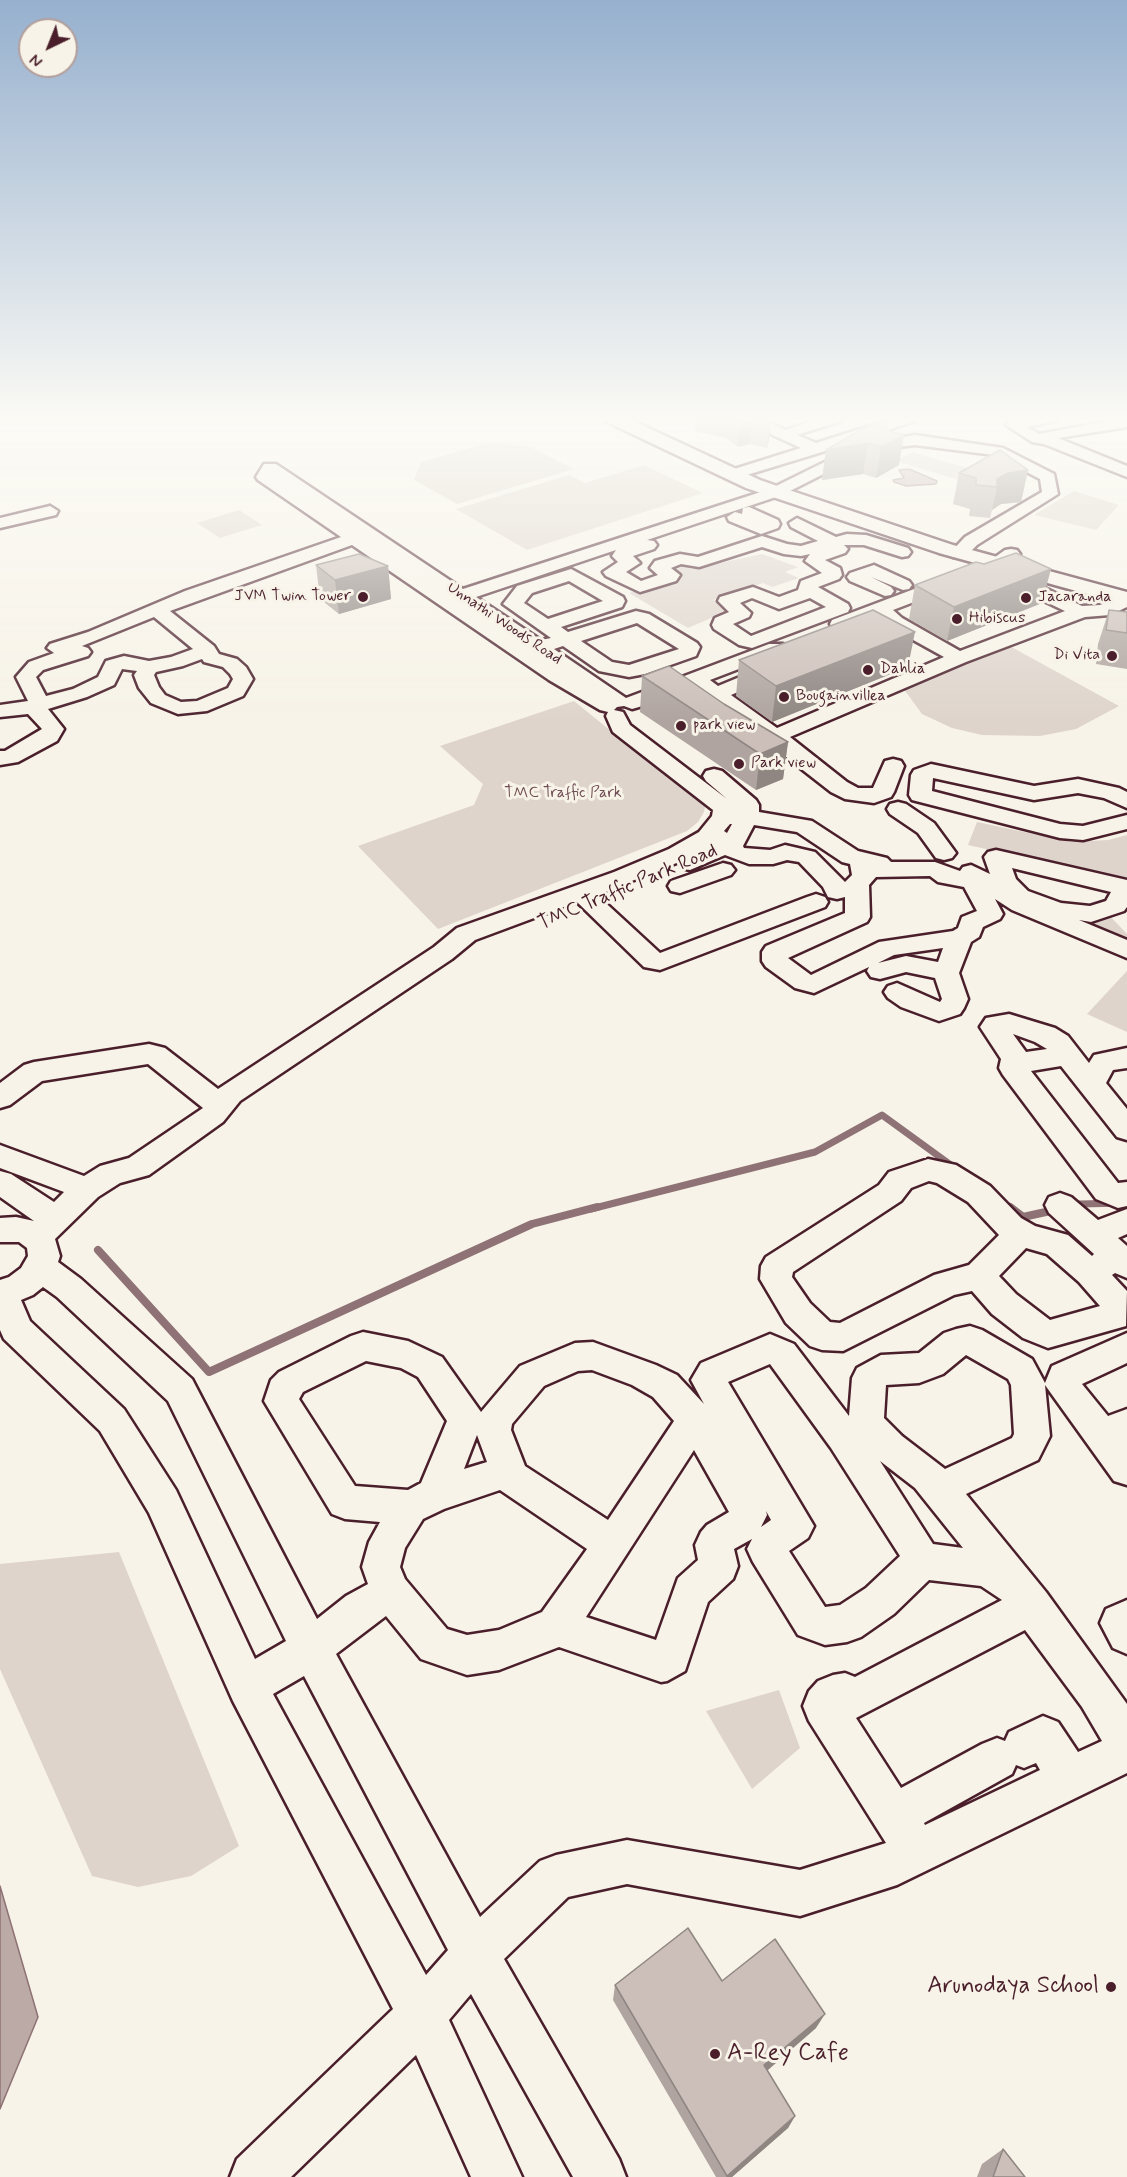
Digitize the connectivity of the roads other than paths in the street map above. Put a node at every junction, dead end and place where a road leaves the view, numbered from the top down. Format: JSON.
{"nodes":[{"id":1,"x":28,"y":520,"type":"edge"},
{"id":2,"x":42,"y":520,"type":"edge"},
{"id":3,"x":338,"y":520,"type":"edge"},
{"id":4,"x":727,"y":520,"type":"edge"},
{"id":5,"x":730,"y":520,"type":"edge"},
{"id":6,"x":850,"y":520,"type":"edge"},
{"id":7,"x":893,"y":520,"type":"edge"},
{"id":8,"x":1009,"y":520,"type":"edge"},
{"id":9,"x":0,"y":523,"type":"edge"},
{"id":10,"x":797,"y":523,"type":"dead end"},
{"id":11,"x":889,"y":530,"type":"junction"},
{"id":12,"x":0,"y":534,"type":"edge"},
{"id":13,"x":360,"y":534,"type":"junction"},
{"id":14,"x":691,"y":535,"type":"junction"},
{"id":15,"x":866,"y":540,"type":"junction"},
{"id":16,"x":833,"y":542,"type":"junction"},
{"id":17,"x":653,"y":544,"type":"junction"},
{"id":18,"x":965,"y":547,"type":"junction"},
{"id":19,"x":902,"y":552,"type":"dead end"},
{"id":20,"x":590,"y":553,"type":"junction"},
{"id":21,"x":727,"y":553,"type":"junction"},
{"id":22,"x":680,"y":558,"type":"junction"},
{"id":23,"x":1004,"y":559,"type":"junction"},
{"id":24,"x":237,"y":563,"type":"dead end"},
{"id":25,"x":564,"y":569,"type":"junction"},
{"id":26,"x":617,"y":569,"type":"junction"},
{"id":27,"x":937,"y":572,"type":"dead end"},
{"id":28,"x":903,"y":585,"type":"junction"},
{"id":29,"x":1127,"y":587,"type":"edge"},
{"id":30,"x":812,"y":591,"type":"junction"},
{"id":31,"x":1102,"y":591,"type":"junction"},
{"id":32,"x":191,"y":596,"type":"junction"},
{"id":33,"x":454,"y":598,"type":"junction"},
{"id":34,"x":1127,"y":599,"type":"edge"},
{"id":35,"x":883,"y":600,"type":"junction"},
{"id":36,"x":842,"y":608,"type":"junction"},
{"id":37,"x":1082,"y":611,"type":"junction"},
{"id":38,"x":771,"y":614,"type":"dead end"},
{"id":39,"x":164,"y":615,"type":"junction"},
{"id":40,"x":895,"y":622,"type":"junction"},
{"id":41,"x":546,"y":626,"type":"junction"},
{"id":42,"x":793,"y":627,"type":"junction"},
{"id":43,"x":566,"y":639,"type":"junction"},
{"id":44,"x":853,"y":639,"type":"edge"},
{"id":45,"x":540,"y":647,"type":"junction"},
{"id":46,"x":57,"y":648,"type":"dead end"},
{"id":47,"x":104,"y":650,"type":"junction"},
{"id":48,"x":207,"y":650,"type":"junction"},
{"id":49,"x":959,"y":658,"type":"junction"},
{"id":50,"x":790,"y":664,"type":"edge"},
{"id":51,"x":148,"y":667,"type":"junction"},
{"id":52,"x":695,"y":679,"type":"junction"},
{"id":53,"x":716,"y":693,"type":"junction"},
{"id":54,"x":35,"y":706,"type":"junction"},
{"id":55,"x":621,"y":708,"type":"junction"},
{"id":56,"x":0,"y":711,"type":"edge"},
{"id":57,"x":775,"y":736,"type":"junction"},
{"id":58,"x":0,"y":758,"type":"edge"},
{"id":59,"x":893,"y":766,"type":"dead end"},
{"id":60,"x":1127,"y":801,"type":"edge"},
{"id":61,"x":898,"y":809,"type":"dead end"},
{"id":62,"x":730,"y":821,"type":"junction"},
{"id":63,"x":1127,"y":822,"type":"edge"},
{"id":64,"x":944,"y":853,"type":"junction"},
{"id":65,"x":749,"y":857,"type":"junction"},
{"id":66,"x":862,"y":865,"type":"junction"},
{"id":67,"x":902,"y":866,"type":"junction"},
{"id":68,"x":680,"y":886,"type":"dead end"},
{"id":69,"x":580,"y":901,"type":"junction"},
{"id":70,"x":960,"y":938,"type":"junction"},
{"id":71,"x":896,"y":947,"type":"junction"},
{"id":72,"x":1127,"y":950,"type":"edge"},
{"id":73,"x":726,"y":955,"type":"dead end"},
{"id":74,"x":920,"y":965,"type":"junction"},
{"id":75,"x":880,"y":971,"type":"dead end"},
{"id":76,"x":946,"y":973,"type":"junction"},
{"id":77,"x":897,"y":992,"type":"dead end"},
{"id":78,"x":1067,"y":1055,"type":"junction"},
{"id":79,"x":1127,"y":1058,"type":"edge"},
{"id":80,"x":1014,"y":1064,"type":"junction"},
{"id":81,"x":1091,"y":1084,"type":"junction"},
{"id":82,"x":0,"y":1098,"type":"edge"},
{"id":83,"x":220,"y":1100,"type":"junction"},
{"id":84,"x":1127,"y":1129,"type":"edge"},
{"id":85,"x":0,"y":1156,"type":"edge"},
{"id":86,"x":99,"y":1181,"type":"junction"},
{"id":87,"x":0,"y":1182,"type":"edge"},
{"id":88,"x":1127,"y":1194,"type":"edge"},
{"id":89,"x":1060,"y":1205,"type":"dead end"},
{"id":90,"x":1127,"y":1221,"type":"edge"},
{"id":91,"x":0,"y":1230,"type":"edge"},
{"id":92,"x":1021,"y":1233,"type":"junction"},
{"id":93,"x":44,"y":1241,"type":"junction"},
{"id":94,"x":1113,"y":1252,"type":"edge"},
{"id":95,"x":1090,"y":1273,"type":"junction"},
{"id":96,"x":980,"y":1276,"type":"junction"},
{"id":97,"x":1,"y":1294,"type":"edge"},
{"id":98,"x":1127,"y":1347,"type":"edge"},
{"id":99,"x":481,"y":1418,"type":"junction"},
{"id":100,"x":695,"y":1419,"type":"junction"},
{"id":101,"x":1114,"y":1430,"type":"edge"},
{"id":102,"x":1127,"y":1469,"type":"edge"},
{"id":103,"x":509,"y":1471,"type":"junction"},
{"id":104,"x":939,"y":1489,"type":"junction"},
{"id":105,"x":422,"y":1501,"type":"junction"},
{"id":106,"x":614,"y":1545,"type":"junction"},
{"id":107,"x":922,"y":1562,"type":"junction"},
{"id":108,"x":391,"y":1592,"type":"junction"},
{"id":109,"x":1026,"y":1597,"type":"junction"},
{"id":110,"x":1127,"y":1619,"type":"edge"},
{"id":111,"x":556,"y":1626,"type":"junction"},
{"id":112,"x":1127,"y":1634,"type":"edge"},
{"id":113,"x":311,"y":1648,"type":"junction"},
{"id":114,"x":247,"y":1687,"type":"junction"},
{"id":115,"x":1127,"y":1742,"type":"edge"},
{"id":116,"x":1127,"y":1751,"type":"edge"},
{"id":117,"x":1070,"y":1778,"type":"junction"},
{"id":118,"x":905,"y":1833,"type":"junction"},
{"id":119,"x":475,"y":1954,"type":"junction"},
{"id":120,"x":422,"y":2015,"type":"junction"},
{"id":121,"x":255,"y":2177,"type":"edge"},
{"id":122,"x":497,"y":2177,"type":"edge"},
{"id":123,"x":601,"y":2177,"type":"edge"}],
"edges":[{"from":1,"to":9,"type":"street"},
{"from":2,"to":12,"type":"street"},
{"from":3,"to":13,"type":"street","name":"Unnathi Woods Road"},
{"from":4,"to":14,"type":"street"},
{"from":5,"to":14,"type":"street"},
{"from":6,"to":11,"type":"main road"},
{"from":7,"to":18,"type":"main road"},
{"from":8,"to":18,"type":"street"},
{"from":10,"to":16,"type":"street"},
{"from":11,"to":15,"type":"street"},
{"from":11,"to":18,"type":"main road"},
{"from":13,"to":32,"type":"street"},
{"from":13,"to":33,"type":"street","name":"Unnathi Woods Road"},
{"from":14,"to":17,"type":"street"},
{"from":14,"to":20,"type":"street"},
{"from":14,"to":21,"type":"street"},
{"from":15,"to":16,"type":"street"},
{"from":15,"to":19,"type":"street"},
{"from":15,"to":30,"type":"street"},
{"from":16,"to":21,"type":"street"},
{"from":17,"to":22,"type":"street"},
{"from":17,"to":26,"type":"street"},
{"from":18,"to":23,"type":"main road"},
{"from":20,"to":25,"type":"street"},
{"from":20,"to":26,"type":"street"},
{"from":21,"to":22,"type":"street"},
{"from":22,"to":26,"type":"street"},
{"from":23,"to":29,"type":"main road"},
{"from":23,"to":31,"type":"main road"},
{"from":23,"to":35,"type":"street"},
{"from":24,"to":32,"type":"street"},
{"from":25,"to":33,"type":"street"},
{"from":25,"to":41,"type":"street"},
{"from":25,"to":41,"type":"street"},
{"from":27,"to":28,"type":"street"},
{"from":28,"to":35,"type":"street"},
{"from":28,"to":35,"type":"street"},
{"from":29,"to":34,"type":"main road"},
{"from":30,"to":36,"type":"street"},
{"from":30,"to":42,"type":"street"},
{"from":31,"to":34,"type":"main road"},
{"from":31,"to":37,"type":"street"},
{"from":32,"to":39,"type":"street"},
{"from":33,"to":45,"type":"street","name":"Unnathi Woods Road"},
{"from":33,"to":55,"type":"street","name":"Unnathi Woods Road"},
{"from":34,"to":37,"type":"street"},
{"from":35,"to":36,"type":"street"},
{"from":35,"to":40,"type":"street"},
{"from":35,"to":52,"type":"street"},
{"from":36,"to":42,"type":"street"},
{"from":37,"to":40,"type":"street"},
{"from":37,"to":49,"type":"street"},
{"from":38,"to":42,"type":"street"},
{"from":39,"to":47,"type":"street"},
{"from":39,"to":48,"type":"street"},
{"from":40,"to":44,"type":"street"},
{"from":40,"to":49,"type":"street"},
{"from":41,"to":43,"type":"street"},
{"from":43,"to":43,"type":"street"},
{"from":43,"to":45,"type":"street"},
{"from":45,"to":55,"type":"street","name":"Unnathi Woods Road"},
{"from":46,"to":47,"type":"street"},
{"from":47,"to":51,"type":"street"},
{"from":47,"to":54,"type":"street"},
{"from":47,"to":54,"type":"street"},
{"from":48,"to":51,"type":"street"},
{"from":48,"to":51,"type":"street"},
{"from":49,"to":57,"type":"street"},
{"from":50,"to":53,"type":"street"},
{"from":52,"to":53,"type":"street"},
{"from":52,"to":55,"type":"street"},
{"from":53,"to":57,"type":"street"},
{"from":54,"to":56,"type":"street"},
{"from":54,"to":58,"type":"street"},
{"from":55,"to":62,"type":"street"},
{"from":57,"to":59,"type":"street"},
{"from":60,"to":63,"type":"street"},
{"from":61,"to":64,"type":"street"},
{"from":62,"to":65,"type":"street"},
{"from":62,"to":66,"type":"street"},
{"from":62,"to":69,"type":"street","name":"TMC Traffic Park Road"},
{"from":64,"to":67,"type":"street"},
{"from":64,"to":72,"type":"street"},
{"from":65,"to":68,"type":"street"},
{"from":65,"to":69,"type":"street"},
{"from":66,"to":67,"type":"street"},
{"from":66,"to":71,"type":"street"},
{"from":67,"to":70,"type":"street"},
{"from":69,"to":73,"type":"street"},
{"from":69,"to":83,"type":"street","name":"TMC Traffic Park Road"},
{"from":70,"to":71,"type":"street"},
{"from":70,"to":76,"type":"street"},
{"from":71,"to":74,"type":"street"},
{"from":74,"to":75,"type":"street"},
{"from":74,"to":76,"type":"street"},
{"from":76,"to":77,"type":"street"},
{"from":78,"to":80,"type":"street"},
{"from":78,"to":80,"type":"street"},
{"from":78,"to":81,"type":"street"},
{"from":79,"to":81,"type":"street"},
{"from":80,"to":88,"type":"street"},
{"from":81,"to":84,"type":"street"},
{"from":82,"to":83,"type":"street"},
{"from":83,"to":86,"type":"street","name":"TMC Traffic Park Road"},
{"from":85,"to":86,"type":"street"},
{"from":86,"to":93,"type":"street","name":"TMC Traffic Park Road"},
{"from":87,"to":93,"type":"street"},
{"from":89,"to":94,"type":"street"},
{"from":90,"to":94,"type":"street"},
{"from":91,"to":93,"type":"street"},
{"from":92,"to":95,"type":"street"},
{"from":92,"to":96,"type":"street"},
{"from":92,"to":96,"type":"street"},
{"from":93,"to":97,"type":"street","name":"TMC Traffic Park Road"},
{"from":93,"to":113,"type":"street"},
{"from":94,"to":95,"type":"street"},
{"from":95,"to":96,"type":"street"},
{"from":97,"to":114,"type":"street"},
{"from":98,"to":101,"type":"street"},
{"from":99,"to":100,"type":"street"},
{"from":99,"to":103,"type":"street"},
{"from":99,"to":105,"type":"street"},
{"from":99,"to":105,"type":"street"},
{"from":100,"to":106,"type":"street"},
{"from":100,"to":111,"type":"street"},
{"from":101,"to":102,"type":"street"},
{"from":103,"to":105,"type":"street"},
{"from":103,"to":106,"type":"street"},
{"from":104,"to":104,"type":"street"},
{"from":104,"to":109,"type":"street"},
{"from":105,"to":108,"type":"street"},
{"from":106,"to":111,"type":"street"},
{"from":107,"to":107,"type":"street"},
{"from":107,"to":109,"type":"street"},
{"from":108,"to":111,"type":"street"},
{"from":108,"to":113,"type":"street"},
{"from":109,"to":115,"type":"street"},
{"from":109,"to":118,"type":"street"},
{"from":110,"to":112,"type":"street"},
{"from":113,"to":114,"type":"street"},
{"from":113,"to":119,"type":"street"},
{"from":114,"to":120,"type":"street"},
{"from":116,"to":117,"type":"street"},
{"from":117,"to":118,"type":"street"},
{"from":117,"to":118,"type":"street"},
{"from":118,"to":119,"type":"street"},
{"from":119,"to":120,"type":"street"},
{"from":119,"to":123,"type":"street"},
{"from":120,"to":121,"type":"street"},
{"from":120,"to":122,"type":"street"}]}
